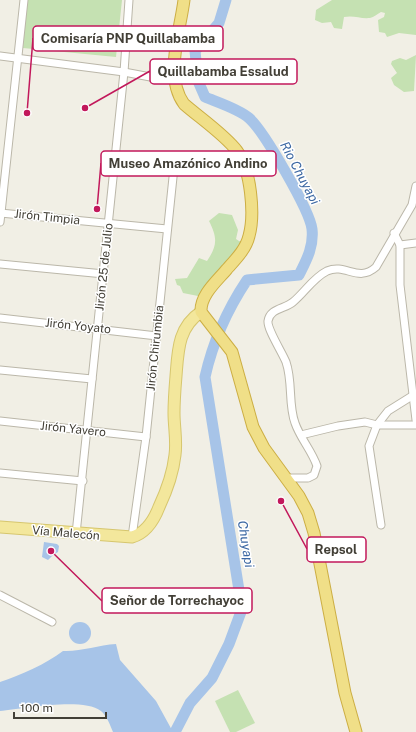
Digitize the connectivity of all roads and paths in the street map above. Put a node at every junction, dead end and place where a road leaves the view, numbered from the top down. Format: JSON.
{"nodes":[{"id":1,"x":24,"y":0,"type":"edge"},
{"id":2,"x":129,"y":0,"type":"edge"},
{"id":3,"x":184,"y":0,"type":"edge"},
{"id":4,"x":0,"y":56,"type":"edge"},
{"id":5,"x":18,"y":57,"type":"junction"},
{"id":6,"x":124,"y":72,"type":"junction"},
{"id":7,"x":161,"y":79,"type":"dead end"},
{"id":8,"x":175,"y":158,"type":"dead end"},
{"id":9,"x":416,"y":186,"type":"edge"},
{"id":10,"x":0,"y":213,"type":"edge"},
{"id":11,"x":0,"y":222,"type":"edge"},
{"id":12,"x":108,"y":223,"type":"junction"},
{"id":13,"x":167,"y":229,"type":"junction"},
{"id":14,"x":394,"y":233,"type":"junction"},
{"id":15,"x":416,"y":243,"type":"edge"},
{"id":16,"x":400,"y":245,"type":"junction"},
{"id":17,"x":0,"y":264,"type":"edge"},
{"id":18,"x":104,"y":274,"type":"junction"},
{"id":19,"x":201,"y":312,"type":"junction"},
{"id":20,"x":0,"y":318,"type":"edge"},
{"id":21,"x":97,"y":328,"type":"junction"},
{"id":22,"x":157,"y":336,"type":"junction"},
{"id":23,"x":0,"y":370,"type":"edge"},
{"id":24,"x":92,"y":379,"type":"junction"},
{"id":25,"x":412,"y":396,"type":"junction"},
{"id":26,"x":416,"y":420,"type":"edge"},
{"id":27,"x":0,"y":421,"type":"edge"},
{"id":28,"x":377,"y":425,"type":"junction"},
{"id":29,"x":416,"y":425,"type":"edge"},
{"id":30,"x":87,"y":430,"type":"junction"},
{"id":31,"x":301,"y":435,"type":"junction"},
{"id":32,"x":146,"y":437,"type":"junction"},
{"id":33,"x":0,"y":473,"type":"edge"},
{"id":34,"x":287,"y":478,"type":"junction"},
{"id":35,"x":83,"y":481,"type":"junction"},
{"id":36,"x":381,"y":525,"type":"dead end"},
{"id":37,"x":0,"y":527,"type":"edge"},
{"id":38,"x":76,"y":534,"type":"junction"},
{"id":39,"x":132,"y":538,"type":"junction"},
{"id":40,"x":0,"y":595,"type":"edge"},
{"id":41,"x":52,"y":622,"type":"dead end"},
{"id":42,"x":356,"y":732,"type":"edge"}],
"edges":[{"from":1,"to":5,"type":"street"},
{"from":2,"to":6,"type":"street","name":"Jirón 25 de Julio"},
{"from":3,"to":19,"type":"highway"},
{"from":4,"to":5,"type":"street"},
{"from":5,"to":6,"type":"street"},
{"from":5,"to":10,"type":"street"},
{"from":6,"to":7,"type":"street"},
{"from":6,"to":12,"type":"street","name":"Jirón 25 de Julio"},
{"from":8,"to":13,"type":"street","name":"Jirón Chirumbia"},
{"from":9,"to":14,"type":"street"},
{"from":10,"to":11,"type":"street"},
{"from":10,"to":12,"type":"street","name":"Jirón Timpia"},
{"from":12,"to":13,"type":"street","name":"Jirón Timpia"},
{"from":12,"to":18,"type":"street","name":"Jirón 25 de Julio"},
{"from":13,"to":22,"type":"street","name":"Jirón Chirumbia"},
{"from":14,"to":16,"type":"street"},
{"from":14,"to":31,"type":"street"},
{"from":15,"to":16,"type":"street"},
{"from":16,"to":25,"type":"street"},
{"from":17,"to":18,"type":"street"},
{"from":18,"to":21,"type":"street","name":"Jirón 25 de Julio"},
{"from":19,"to":34,"type":"highway"},
{"from":19,"to":39,"type":"main road"},
{"from":20,"to":21,"type":"street","name":"Jirón Yoyato"},
{"from":21,"to":22,"type":"street","name":"Jirón Yoyato"},
{"from":21,"to":24,"type":"street","name":"Jirón 25 de Julio"},
{"from":22,"to":32,"type":"street","name":"Jirón Chirumbia"},
{"from":23,"to":24,"type":"street"},
{"from":24,"to":30,"type":"street","name":"Jirón 25 de Julio"},
{"from":25,"to":26,"type":"street"},
{"from":25,"to":28,"type":"street"},
{"from":27,"to":30,"type":"street","name":"Jirón Yavero"},
{"from":28,"to":29,"type":"street"},
{"from":28,"to":31,"type":"street"},
{"from":28,"to":36,"type":"street"},
{"from":30,"to":32,"type":"street","name":"Jirón Yavero"},
{"from":30,"to":35,"type":"street","name":"Jirón 25 de Julio"},
{"from":31,"to":34,"type":"street"},
{"from":32,"to":39,"type":"street","name":"Jirón Chirumbia"},
{"from":33,"to":35,"type":"street"},
{"from":34,"to":42,"type":"highway"},
{"from":35,"to":38,"type":"street","name":"Jirón 25 de Julio"},
{"from":37,"to":38,"type":"main road","name":"Vía Malecón"},
{"from":38,"to":39,"type":"main road","name":"Vía Malecón"},
{"from":40,"to":41,"type":"street"}]}
